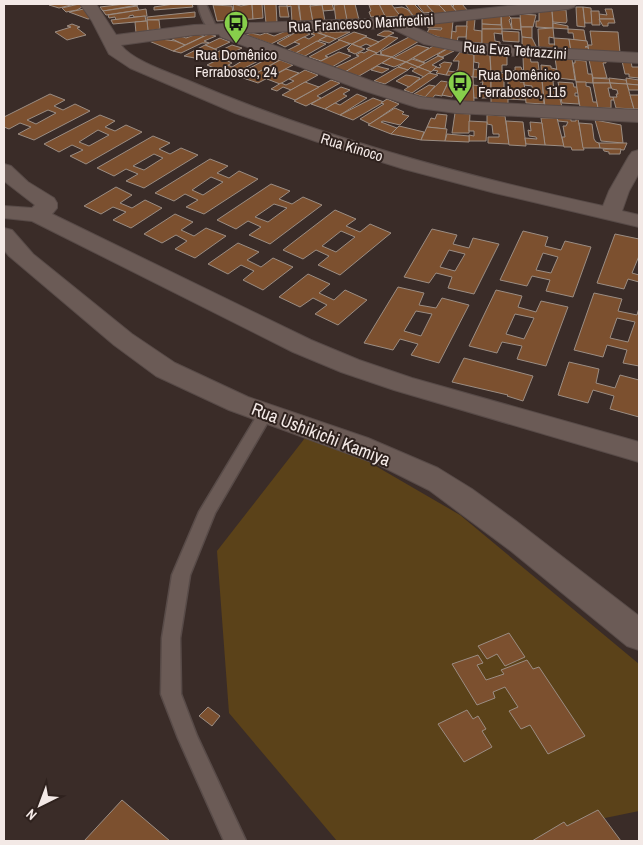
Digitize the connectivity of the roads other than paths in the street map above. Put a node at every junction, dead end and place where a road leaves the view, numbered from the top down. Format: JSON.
{"nodes":[{"id":1,"x":88,"y":4,"type":"edge"},
{"id":2,"x":202,"y":4,"type":"edge"},
{"id":3,"x":568,"y":4,"type":"edge"},
{"id":4,"x":395,"y":23,"type":"junction"},
{"id":5,"x":214,"y":29,"type":"junction"},
{"id":6,"x":112,"y":41,"type":"junction"},
{"id":7,"x":639,"y":58,"type":"edge"},
{"id":8,"x":639,"y":116,"type":"edge"},
{"id":9,"x":639,"y":156,"type":"edge"},
{"id":10,"x":4,"y":170,"type":"edge"},
{"id":11,"x":4,"y":212,"type":"edge"},
{"id":12,"x":37,"y":215,"type":"junction"},
{"id":13,"x":610,"y":215,"type":"junction"},
{"id":14,"x":639,"y":222,"type":"edge"},
{"id":15,"x":4,"y":235,"type":"edge"},
{"id":16,"x":266,"y":413,"type":"junction"},
{"id":17,"x":639,"y":452,"type":"edge"},
{"id":18,"x":639,"y":636,"type":"edge"},
{"id":19,"x":235,"y":841,"type":"edge"}],
"edges":[{"from":1,"to":6,"type":"street","name":"Rua Kinoco"},
{"from":2,"to":5,"type":"lane"},
{"from":3,"to":4,"type":"street","name":"Rua Francesco Manfredini"},
{"from":4,"to":5,"type":"street","name":"Rua Francesco Manfredini"},
{"from":4,"to":7,"type":"street","name":"Rua Eva Tetrazzini"},
{"from":5,"to":6,"type":"street"},
{"from":5,"to":8,"type":"street"},
{"from":6,"to":13,"type":"street","name":"Rua Kinoco"},
{"from":9,"to":13,"type":"street"},
{"from":10,"to":12,"type":"street"},
{"from":11,"to":12,"type":"street"},
{"from":12,"to":17,"type":"street"},
{"from":13,"to":14,"type":"street","name":"Rua Kinoco"},
{"from":15,"to":16,"type":"street","name":"Rua Ushikichi Kamiya"},
{"from":16,"to":18,"type":"street","name":"Rua Ushikichi Kamiya"},
{"from":16,"to":19,"type":"lane"}]}
